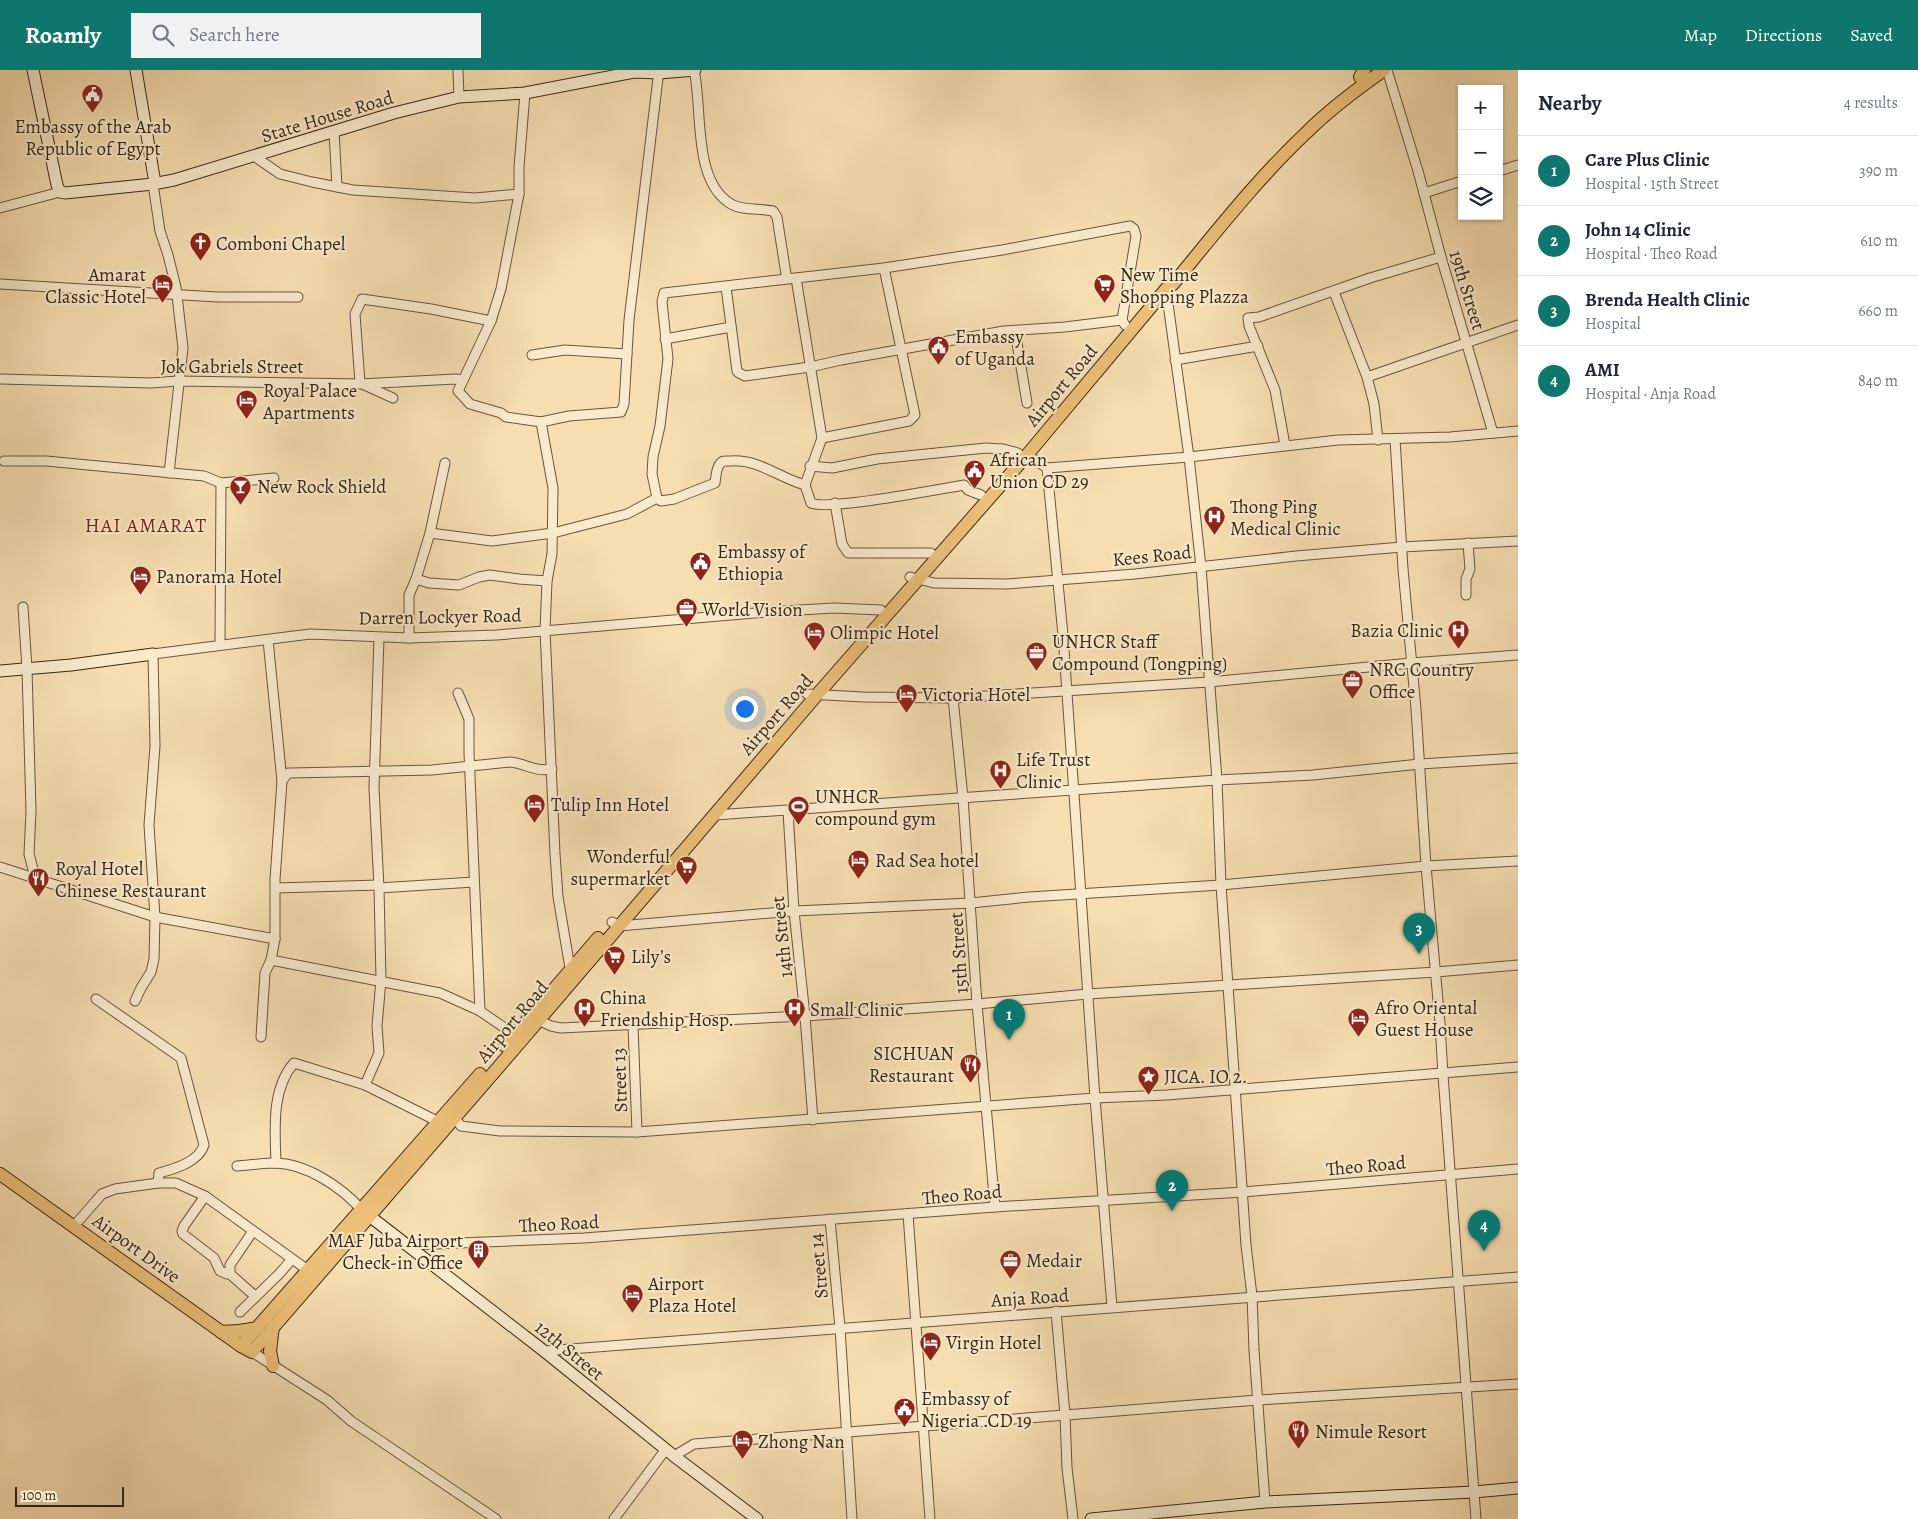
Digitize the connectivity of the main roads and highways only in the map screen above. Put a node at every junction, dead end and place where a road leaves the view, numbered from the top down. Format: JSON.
{"nodes":[{"id":1,"x":1385,"y":70,"type":"edge"},
{"id":2,"x":1364,"y":72,"type":"edge"},
{"id":3,"x":1244,"y":194,"type":"junction"},
{"id":4,"x":1022,"y":454,"type":"junction"},
{"id":5,"x":914,"y":578,"type":"junction"},
{"id":6,"x":811,"y":695,"type":"junction"},
{"id":7,"x":616,"y":924,"type":"junction"},
{"id":8,"x":0,"y":1174,"type":"edge"},
{"id":9,"x":365,"y":1212,"type":"junction"},
{"id":10,"x":273,"y":1326,"type":"junction"},
{"id":11,"x":258,"y":1328,"type":"junction"},
{"id":12,"x":221,"y":1332,"type":"junction"},
{"id":13,"x":246,"y":1349,"type":"junction"},
{"id":14,"x":273,"y":1366,"type":"road end"}],
"edges":[{"from":1,"to":3,"type":"main road","name":"Airport Road"},
{"from":2,"to":3,"type":"main road","name":"Airport Road"},
{"from":3,"to":4,"type":"main road","name":"Airport Road"},
{"from":3,"to":4,"type":"main road","name":"Airport Road"},
{"from":4,"to":5,"type":"main road","name":"Airport Road"},
{"from":4,"to":5,"type":"main road","name":"Airport Road"},
{"from":5,"to":6,"type":"main road","name":"Airport Road"},
{"from":5,"to":6,"type":"main road","name":"Airport Road"},
{"from":6,"to":7,"type":"main road","name":"Airport Road"},
{"from":6,"to":7,"type":"main road","name":"Airport Road"},
{"from":7,"to":9,"type":"main road","name":"Airport Road"},
{"from":7,"to":9,"type":"main road","name":"Airport Road"},
{"from":8,"to":12,"type":"main road","name":"Airport Drive"},
{"from":9,"to":10,"type":"main road","name":"Airport Road"},
{"from":9,"to":11,"type":"main road","name":"Airport Road"},
{"from":10,"to":13,"type":"main road","name":"Airport Road"},
{"from":10,"to":14,"type":"main road"},
{"from":11,"to":12,"type":"main road"},
{"from":11,"to":13,"type":"main road","name":"Airport Road"},
{"from":12,"to":13,"type":"main road","name":"Airport Drive"}]}
